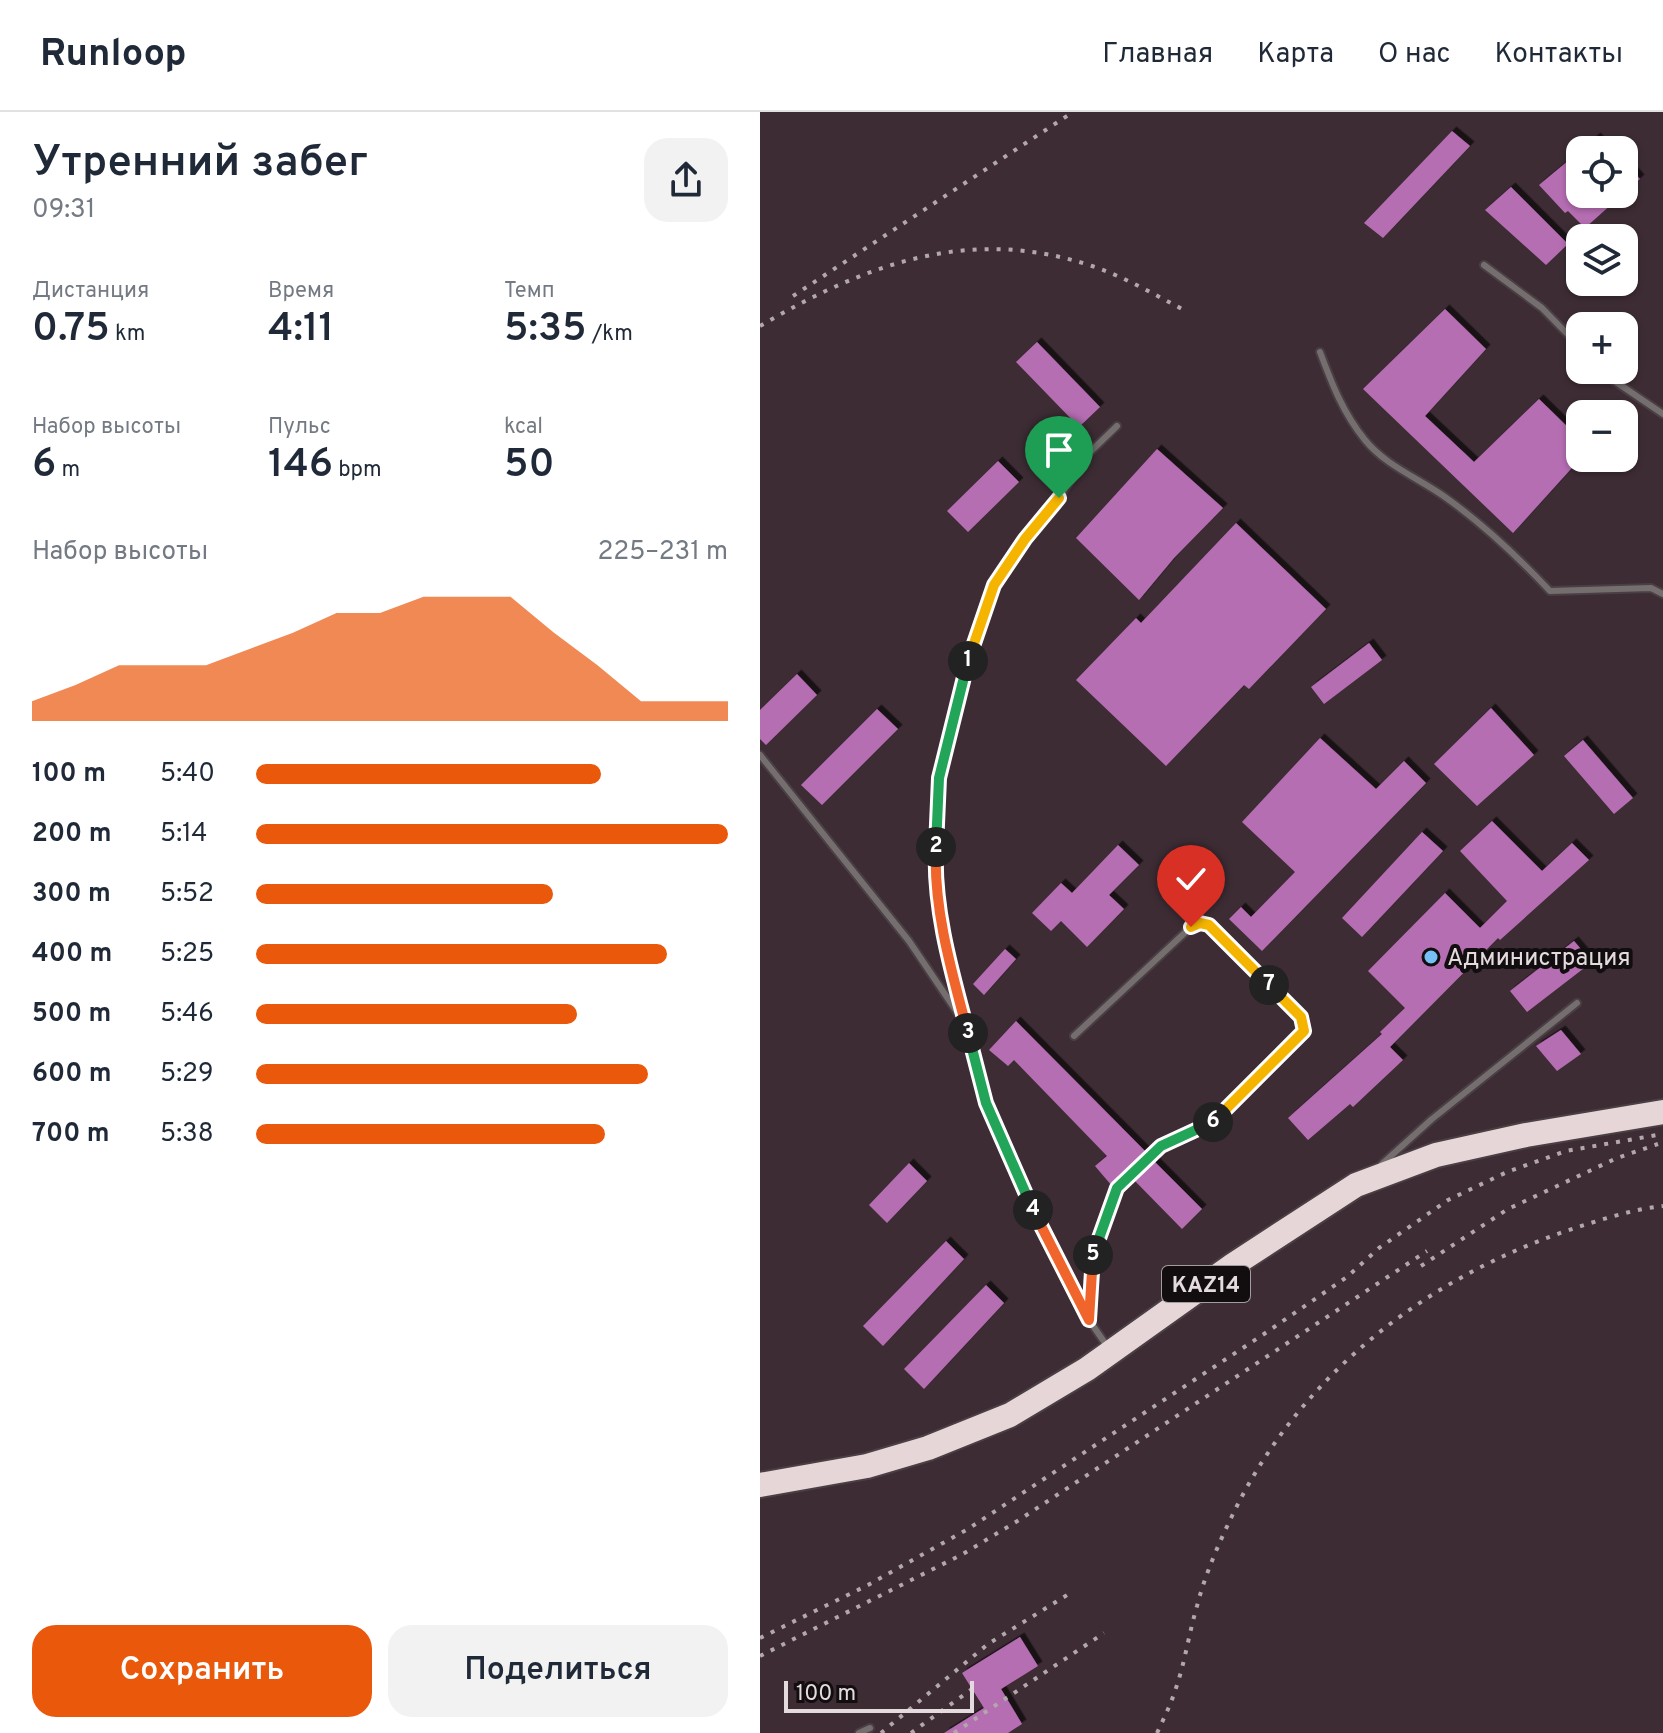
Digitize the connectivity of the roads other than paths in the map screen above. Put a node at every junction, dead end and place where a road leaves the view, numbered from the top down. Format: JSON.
{"nodes":[{"id":1,"x":1484,"y":265,"type":"dead end"},
{"id":2,"x":1566,"y":333,"type":"edge"},
{"id":3,"x":1320,"y":352,"type":"dead end"},
{"id":4,"x":1619,"y":384,"type":"edge"},
{"id":5,"x":1663,"y":414,"type":"edge"},
{"id":6,"x":1117,"y":426,"type":"dead end"},
{"id":7,"x":1663,"y":594,"type":"edge"},
{"id":8,"x":760,"y":755,"type":"edge"},
{"id":9,"x":1577,"y":1003,"type":"dead end"},
{"id":10,"x":965,"y":1024,"type":"junction"},
{"id":11,"x":1074,"y":1036,"type":"dead end"},
{"id":12,"x":1663,"y":1112,"type":"edge"},
{"id":13,"x":1362,"y":1183,"type":"junction"},
{"id":14,"x":1089,"y":1320,"type":"junction"},
{"id":15,"x":1111,"y":1352,"type":"junction"},
{"id":16,"x":760,"y":1485,"type":"edge"},
{"id":17,"x":870,"y":1728,"type":"dead end"},
{"id":18,"x":859,"y":1733,"type":"edge"}],
"edges":[{"from":1,"to":2,"type":"lane"},
{"from":3,"to":7,"type":"lane"},
{"from":4,"to":5,"type":"lane"},
{"from":6,"to":10,"type":"lane"},
{"from":8,"to":10,"type":"lane"},
{"from":9,"to":13,"type":"lane"},
{"from":10,"to":14,"type":"lane"},
{"from":11,"to":14,"type":"lane"},
{"from":12,"to":13,"type":"highway","number":"KAZ14"},
{"from":13,"to":15,"type":"highway","number":"KAZ14"},
{"from":14,"to":15,"type":"lane"},
{"from":15,"to":16,"type":"highway","number":"KAZ14"},
{"from":17,"to":18,"type":"lane"}]}
